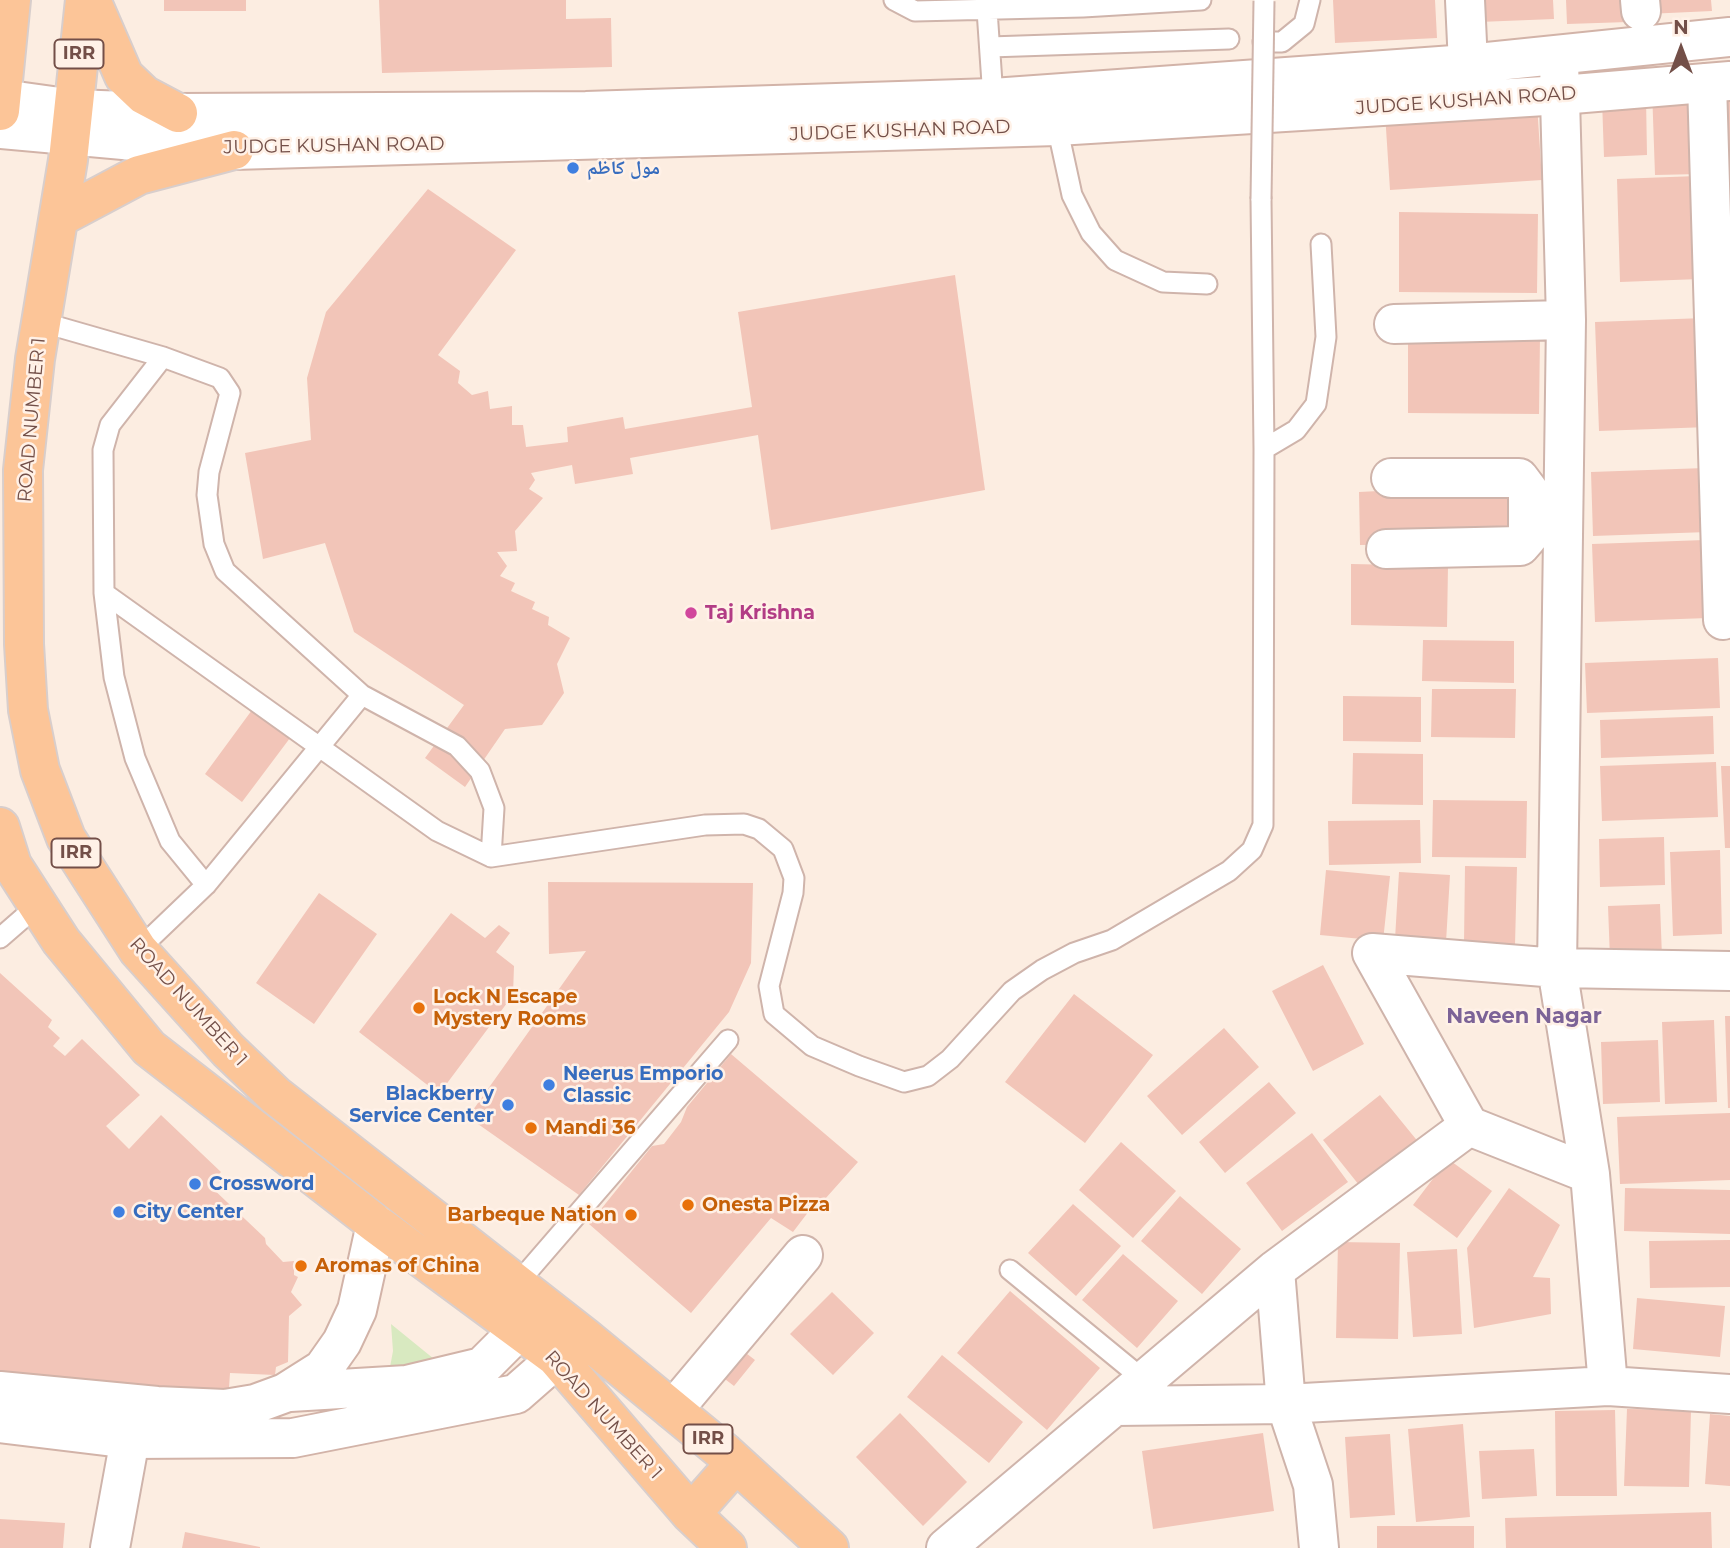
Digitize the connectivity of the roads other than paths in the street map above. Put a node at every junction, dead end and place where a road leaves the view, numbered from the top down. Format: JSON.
{"nodes":[{"id":1,"x":11,"y":0,"type":"edge"},
{"id":2,"x":85,"y":0,"type":"edge"},
{"id":3,"x":91,"y":0,"type":"edge"},
{"id":4,"x":894,"y":0,"type":"edge"},
{"id":5,"x":1200,"y":0,"type":"edge"},
{"id":6,"x":1310,"y":0,"type":"edge"},
{"id":7,"x":1465,"y":0,"type":"edge"},
{"id":8,"x":1264,"y":1,"type":"edge"},
{"id":9,"x":1083,"y":4,"type":"edge"},
{"id":10,"x":987,"y":10,"type":"junction"},
{"id":11,"x":1643,"y":19,"type":"edge"},
{"id":12,"x":1730,"y":37,"type":"edge"},
{"id":13,"x":1229,"y":39,"type":"dead end"},
{"id":14,"x":1263,"y":42,"type":"junction"},
{"id":15,"x":990,"y":47,"type":"junction"},
{"id":16,"x":1559,"y":54,"type":"junction"},
{"id":17,"x":1468,"y":64,"type":"junction"},
{"id":18,"x":1718,"y":82,"type":"edge"},
{"id":19,"x":1561,"y":95,"type":"junction"},
{"id":20,"x":993,"y":98,"type":"junction"},
{"id":21,"x":1,"y":113,"type":"edge"},
{"id":22,"x":178,"y":113,"type":"junction"},
{"id":23,"x":72,"y":123,"type":"junction"},
{"id":24,"x":1057,"y":126,"type":"junction"},
{"id":25,"x":234,"y":150,"type":"junction"},
{"id":26,"x":60,"y":217,"type":"junction"},
{"id":27,"x":1321,"y":244,"type":"dead end"},
{"id":28,"x":1207,"y":284,"type":"dead end"},
{"id":29,"x":1566,"y":320,"type":"junction"},
{"id":30,"x":41,"y":322,"type":"junction"},
{"id":31,"x":1394,"y":324,"type":"dead end"},
{"id":32,"x":163,"y":357,"type":"junction"},
{"id":33,"x":1264,"y":449,"type":"junction"},
{"id":34,"x":1391,"y":478,"type":"dead end"},
{"id":35,"x":1546,"y":528,"type":"junction"},
{"id":36,"x":1387,"y":549,"type":"dead end"},
{"id":37,"x":104,"y":593,"type":"junction"},
{"id":38,"x":1724,"y":620,"type":"dead end"},
{"id":39,"x":362,"y":695,"type":"junction"},
{"id":40,"x":318,"y":748,"type":"junction"},
{"id":41,"x":0,"y":827,"type":"edge"},
{"id":42,"x":491,"y":857,"type":"junction"},
{"id":43,"x":6,"y":866,"type":"edge"},
{"id":44,"x":206,"y":885,"type":"junction"},
{"id":45,"x":38,"y":905,"type":"junction"},
{"id":46,"x":0,"y":938,"type":"edge"},
{"id":47,"x":138,"y":950,"type":"junction"},
{"id":48,"x":1557,"y":968,"type":"junction"},
{"id":49,"x":1730,"y":971,"type":"edge"},
{"id":50,"x":728,"y":1040,"type":"dead end"},
{"id":51,"x":1469,"y":1126,"type":"junction"},
{"id":52,"x":1590,"y":1174,"type":"junction"},
{"id":53,"x":376,"y":1224,"type":"junction"},
{"id":54,"x":803,"y":1255,"type":"dead end"},
{"id":55,"x":1010,"y":1270,"type":"dead end"},
{"id":56,"x":1275,"y":1270,"type":"junction"},
{"id":57,"x":527,"y":1306,"type":"junction"},
{"id":58,"x":569,"y":1346,"type":"junction"},
{"id":59,"x":1144,"y":1380,"type":"junction"},
{"id":60,"x":1608,"y":1386,"type":"junction"},
{"id":61,"x":0,"y":1391,"type":"edge"},
{"id":62,"x":285,"y":1393,"type":"junction"},
{"id":63,"x":1730,"y":1394,"type":"edge"},
{"id":64,"x":1286,"y":1404,"type":"junction"},
{"id":65,"x":1115,"y":1406,"type":"junction"},
{"id":66,"x":673,"y":1410,"type":"junction"},
{"id":67,"x":0,"y":1423,"type":"edge"},
{"id":68,"x":130,"y":1439,"type":"junction"},
{"id":69,"x":736,"y":1463,"type":"junction"},
{"id":70,"x":691,"y":1514,"type":"junction"},
{"id":71,"x":110,"y":1548,"type":"edge"},
{"id":72,"x":727,"y":1548,"type":"edge"},
{"id":73,"x":829,"y":1548,"type":"edge"},
{"id":74,"x":946,"y":1548,"type":"edge"},
{"id":75,"x":1319,"y":1548,"type":"edge"}],
"edges":[{"from":1,"to":21,"type":"main road"},
{"from":2,"to":23,"type":"main road","name":"ROAD NUMBER 1","number":"IRR"},
{"from":3,"to":22,"type":"main road"},
{"from":4,"to":10,"type":"lane"},
{"from":5,"to":9,"type":"lane"},
{"from":6,"to":14,"type":"lane"},
{"from":7,"to":17,"type":"street"},
{"from":8,"to":14,"type":"lane","bridge":true},
{"from":9,"to":10,"type":"lane"},
{"from":10,"to":15,"type":"lane"},
{"from":11,"to":12,"type":"street","name":"JUDGE KUSHAN ROAD"},
{"from":11,"to":16,"type":"street","name":"JUDGE KUSHAN ROAD"},
{"from":13,"to":15,"type":"lane"},
{"from":14,"to":33,"type":"lane","bridge":true},
{"from":15,"to":20,"type":"lane"},
{"from":16,"to":17,"type":"street","name":"JUDGE KUSHAN ROAD"},
{"from":16,"to":19,"type":"street"},
{"from":17,"to":20,"type":"street","name":"JUDGE KUSHAN ROAD"},
{"from":18,"to":19,"type":"street","name":"JUDGE KUSHAN ROAD"},
{"from":18,"to":38,"type":"street"},
{"from":19,"to":24,"type":"street","name":"JUDGE KUSHAN ROAD"},
{"from":19,"to":29,"type":"street"},
{"from":20,"to":22,"type":"street","name":"JUDGE KUSHAN ROAD"},
{"from":21,"to":23,"type":"street"},
{"from":22,"to":23,"type":"street","name":"JUDGE KUSHAN ROAD"},
{"from":23,"to":25,"type":"street","name":"JUDGE KUSHAN ROAD"},
{"from":23,"to":26,"type":"main road","name":"ROAD NUMBER 1","number":"IRR"},
{"from":24,"to":25,"type":"street","name":"JUDGE KUSHAN ROAD"},
{"from":24,"to":28,"type":"lane"},
{"from":25,"to":26,"type":"main road"},
{"from":26,"to":30,"type":"main road","name":"ROAD NUMBER 1","number":"IRR"},
{"from":27,"to":33,"type":"lane"},
{"from":29,"to":31,"type":"street"},
{"from":29,"to":35,"type":"street"},
{"from":30,"to":32,"type":"lane"},
{"from":30,"to":47,"type":"main road","name":"ROAD NUMBER 1","number":"IRR"},
{"from":32,"to":37,"type":"lane"},
{"from":32,"to":39,"type":"lane"},
{"from":33,"to":42,"type":"lane"},
{"from":34,"to":35,"type":"street"},
{"from":35,"to":36,"type":"street"},
{"from":35,"to":48,"type":"street"},
{"from":37,"to":40,"type":"lane"},
{"from":37,"to":44,"type":"lane"},
{"from":39,"to":40,"type":"lane"},
{"from":39,"to":42,"type":"lane"},
{"from":40,"to":42,"type":"lane"},
{"from":40,"to":44,"type":"lane"},
{"from":41,"to":43,"type":"main road","name":"ROAD NUMBER 1","number":"IRR"},
{"from":43,"to":45,"type":"main road","name":"ROAD NUMBER 1","number":"IRR"},
{"from":44,"to":47,"type":"lane"},
{"from":45,"to":46,"type":"lane"},
{"from":45,"to":53,"type":"main road","name":"ROAD NUMBER 1","number":"IRR"},
{"from":47,"to":57,"type":"main road","name":"ROAD NUMBER 1","number":"IRR"},
{"from":48,"to":49,"type":"street"},
{"from":48,"to":51,"type":"street"},
{"from":48,"to":52,"type":"street"},
{"from":50,"to":57,"type":"lane"},
{"from":51,"to":52,"type":"street"},
{"from":51,"to":56,"type":"street"},
{"from":52,"to":60,"type":"street"},
{"from":53,"to":57,"type":"main road","name":"ROAD NUMBER 1","number":"IRR"},
{"from":53,"to":62,"type":"street"},
{"from":54,"to":66,"type":"street"},
{"from":55,"to":59,"type":"lane"},
{"from":56,"to":59,"type":"street"},
{"from":56,"to":64,"type":"street"},
{"from":57,"to":58,"type":"main road","name":"ROAD NUMBER 1","number":"IRR"},
{"from":57,"to":62,"type":"street"},
{"from":58,"to":66,"type":"main road","name":"ROAD NUMBER 1","number":"IRR"},
{"from":58,"to":68,"type":"street"},
{"from":58,"to":70,"type":"main road","name":"ROAD NUMBER 1","number":"IRR"},
{"from":59,"to":65,"type":"street"},
{"from":60,"to":63,"type":"street"},
{"from":60,"to":64,"type":"street"},
{"from":61,"to":62,"type":"street"},
{"from":64,"to":65,"type":"street"},
{"from":64,"to":75,"type":"street"},
{"from":65,"to":74,"type":"street"},
{"from":66,"to":69,"type":"main road","name":"ROAD NUMBER 1","number":"IRR"},
{"from":67,"to":68,"type":"street"},
{"from":68,"to":71,"type":"street"},
{"from":69,"to":70,"type":"main road"},
{"from":69,"to":73,"type":"main road","name":"ROAD NUMBER 1","number":"IRR"},
{"from":70,"to":72,"type":"main road","name":"ROAD NUMBER 1","number":"IRR"}]}
